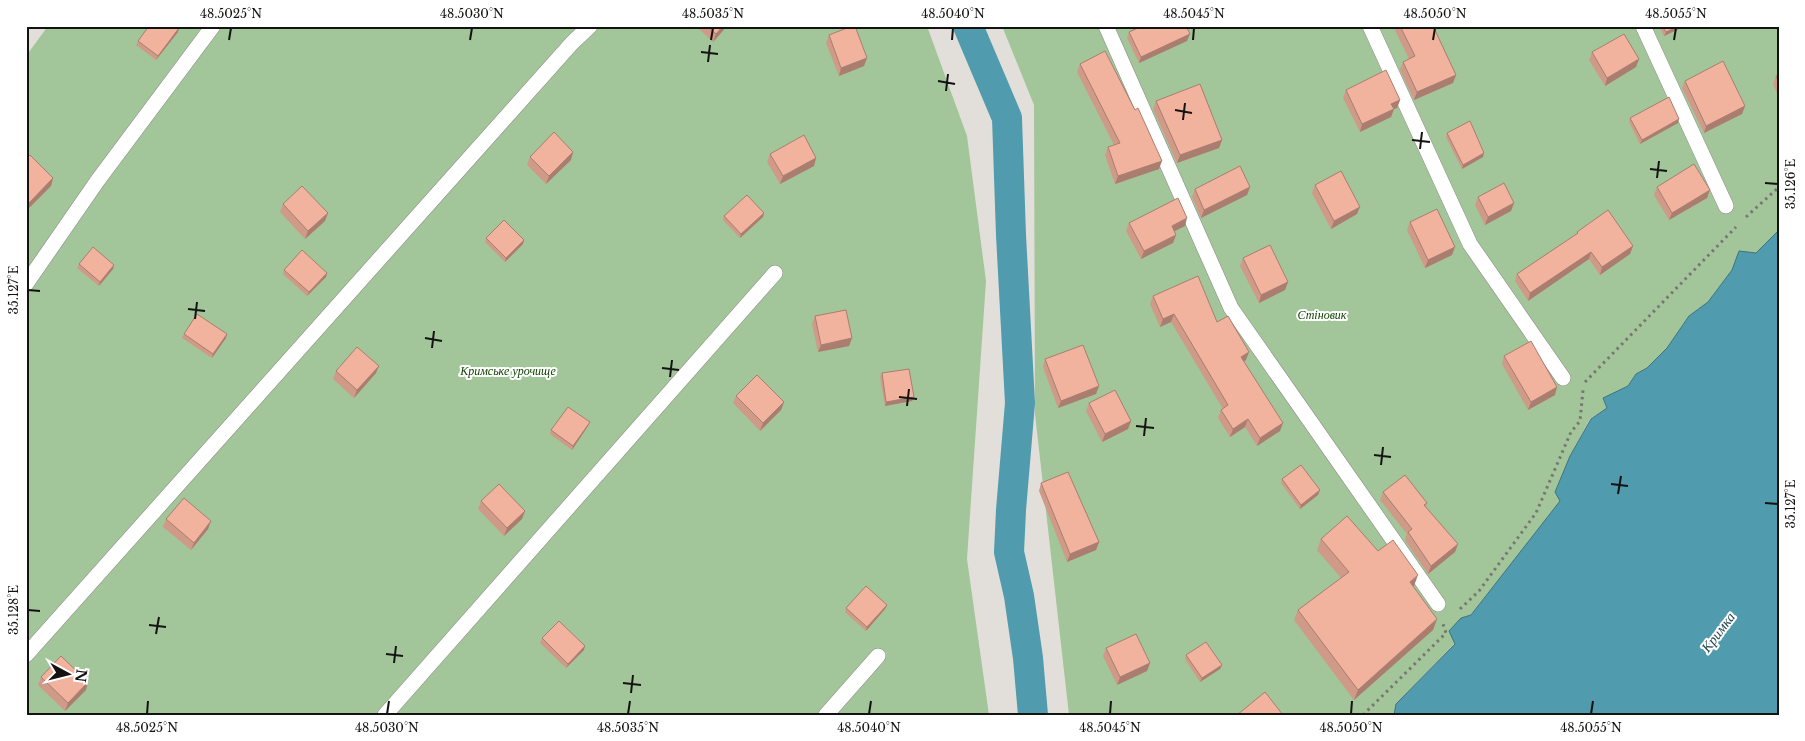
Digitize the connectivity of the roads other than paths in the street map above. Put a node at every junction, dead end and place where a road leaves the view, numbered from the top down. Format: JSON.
{"nodes":[{"id":1,"x":212,"y":26,"type":"edge"},
{"id":2,"x":590,"y":26,"type":"edge"},
{"id":3,"x":1106,"y":26,"type":"edge"},
{"id":4,"x":1370,"y":26,"type":"edge"},
{"id":5,"x":1643,"y":26,"type":"edge"},
{"id":6,"x":1726,"y":206,"type":"dead end"},
{"id":7,"x":775,"y":273,"type":"dead end"},
{"id":8,"x":26,"y":284,"type":"edge"},
{"id":9,"x":1563,"y":378,"type":"dead end"},
{"id":10,"x":1438,"y":604,"type":"road end"},
{"id":11,"x":26,"y":655,"type":"edge"},
{"id":12,"x":878,"y":656,"type":"dead end"},
{"id":13,"x":385,"y":715,"type":"edge"},
{"id":14,"x":826,"y":715,"type":"edge"}],
"edges":[{"from":1,"to":8,"type":"lane"},
{"from":2,"to":11,"type":"lane"},
{"from":3,"to":10,"type":"lane"},
{"from":4,"to":9,"type":"lane"},
{"from":5,"to":6,"type":"lane"},
{"from":7,"to":13,"type":"lane"},
{"from":12,"to":14,"type":"lane"}]}
